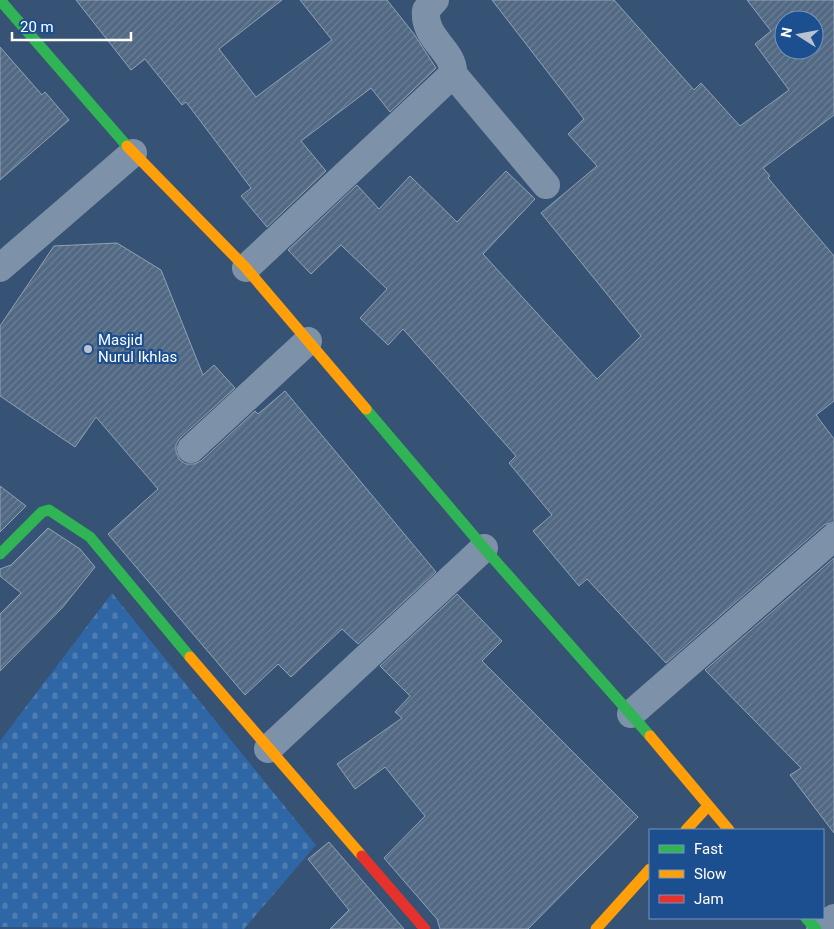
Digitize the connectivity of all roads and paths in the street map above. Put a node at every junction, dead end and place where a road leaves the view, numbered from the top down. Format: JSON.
{"nodes":[{"id":1,"x":0,"y":0,"type":"edge"},
{"id":2,"x":435,"y":0,"type":"edge"},
{"id":3,"x":453,"y":74,"type":"junction"},
{"id":4,"x":133,"y":154,"type":"junction"},
{"id":5,"x":546,"y":185,"type":"dead end"},
{"id":6,"x":0,"y":268,"type":"edge"},
{"id":7,"x":246,"y":268,"type":"junction"},
{"id":8,"x":308,"y":341,"type":"junction"},
{"id":9,"x":191,"y":449,"type":"dead end"},
{"id":10,"x":834,"y":537,"type":"edge"},
{"id":11,"x":484,"y":548,"type":"junction"},
{"id":12,"x":0,"y":554,"type":"edge"},
{"id":13,"x":632,"y":714,"type":"junction"},
{"id":14,"x":268,"y":749,"type":"junction"},
{"id":15,"x":708,"y":806,"type":"junction"},
{"id":16,"x":687,"y":829,"type":"edge"},
{"id":17,"x":728,"y":829,"type":"edge"},
{"id":18,"x":649,"y":870,"type":"edge"},
{"id":19,"x":834,"y":918,"type":"edge"},
{"id":20,"x":807,"y":919,"type":"edge"},
{"id":21,"x":426,"y":929,"type":"edge"},
{"id":22,"x":596,"y":929,"type":"edge"},
{"id":23,"x":816,"y":929,"type":"edge"},
{"id":24,"x":820,"y":929,"type":"edge"}],
"edges":[{"from":1,"to":4,"type":"main road"},
{"from":2,"to":3,"type":"street"},
{"from":3,"to":5,"type":"street"},
{"from":3,"to":7,"type":"street"},
{"from":4,"to":6,"type":"street"},
{"from":4,"to":7,"type":"main road"},
{"from":7,"to":8,"type":"main road"},
{"from":8,"to":9,"type":"street"},
{"from":8,"to":11,"type":"main road"},
{"from":10,"to":13,"type":"street"},
{"from":11,"to":13,"type":"main road"},
{"from":11,"to":14,"type":"street"},
{"from":12,"to":14,"type":"main road"},
{"from":13,"to":15,"type":"main road"},
{"from":14,"to":21,"type":"main road"},
{"from":15,"to":16,"type":"main road"},
{"from":15,"to":17,"type":"main road"},
{"from":18,"to":22,"type":"main road"},
{"from":19,"to":24,"type":"street"},
{"from":20,"to":23,"type":"main road"}]}
